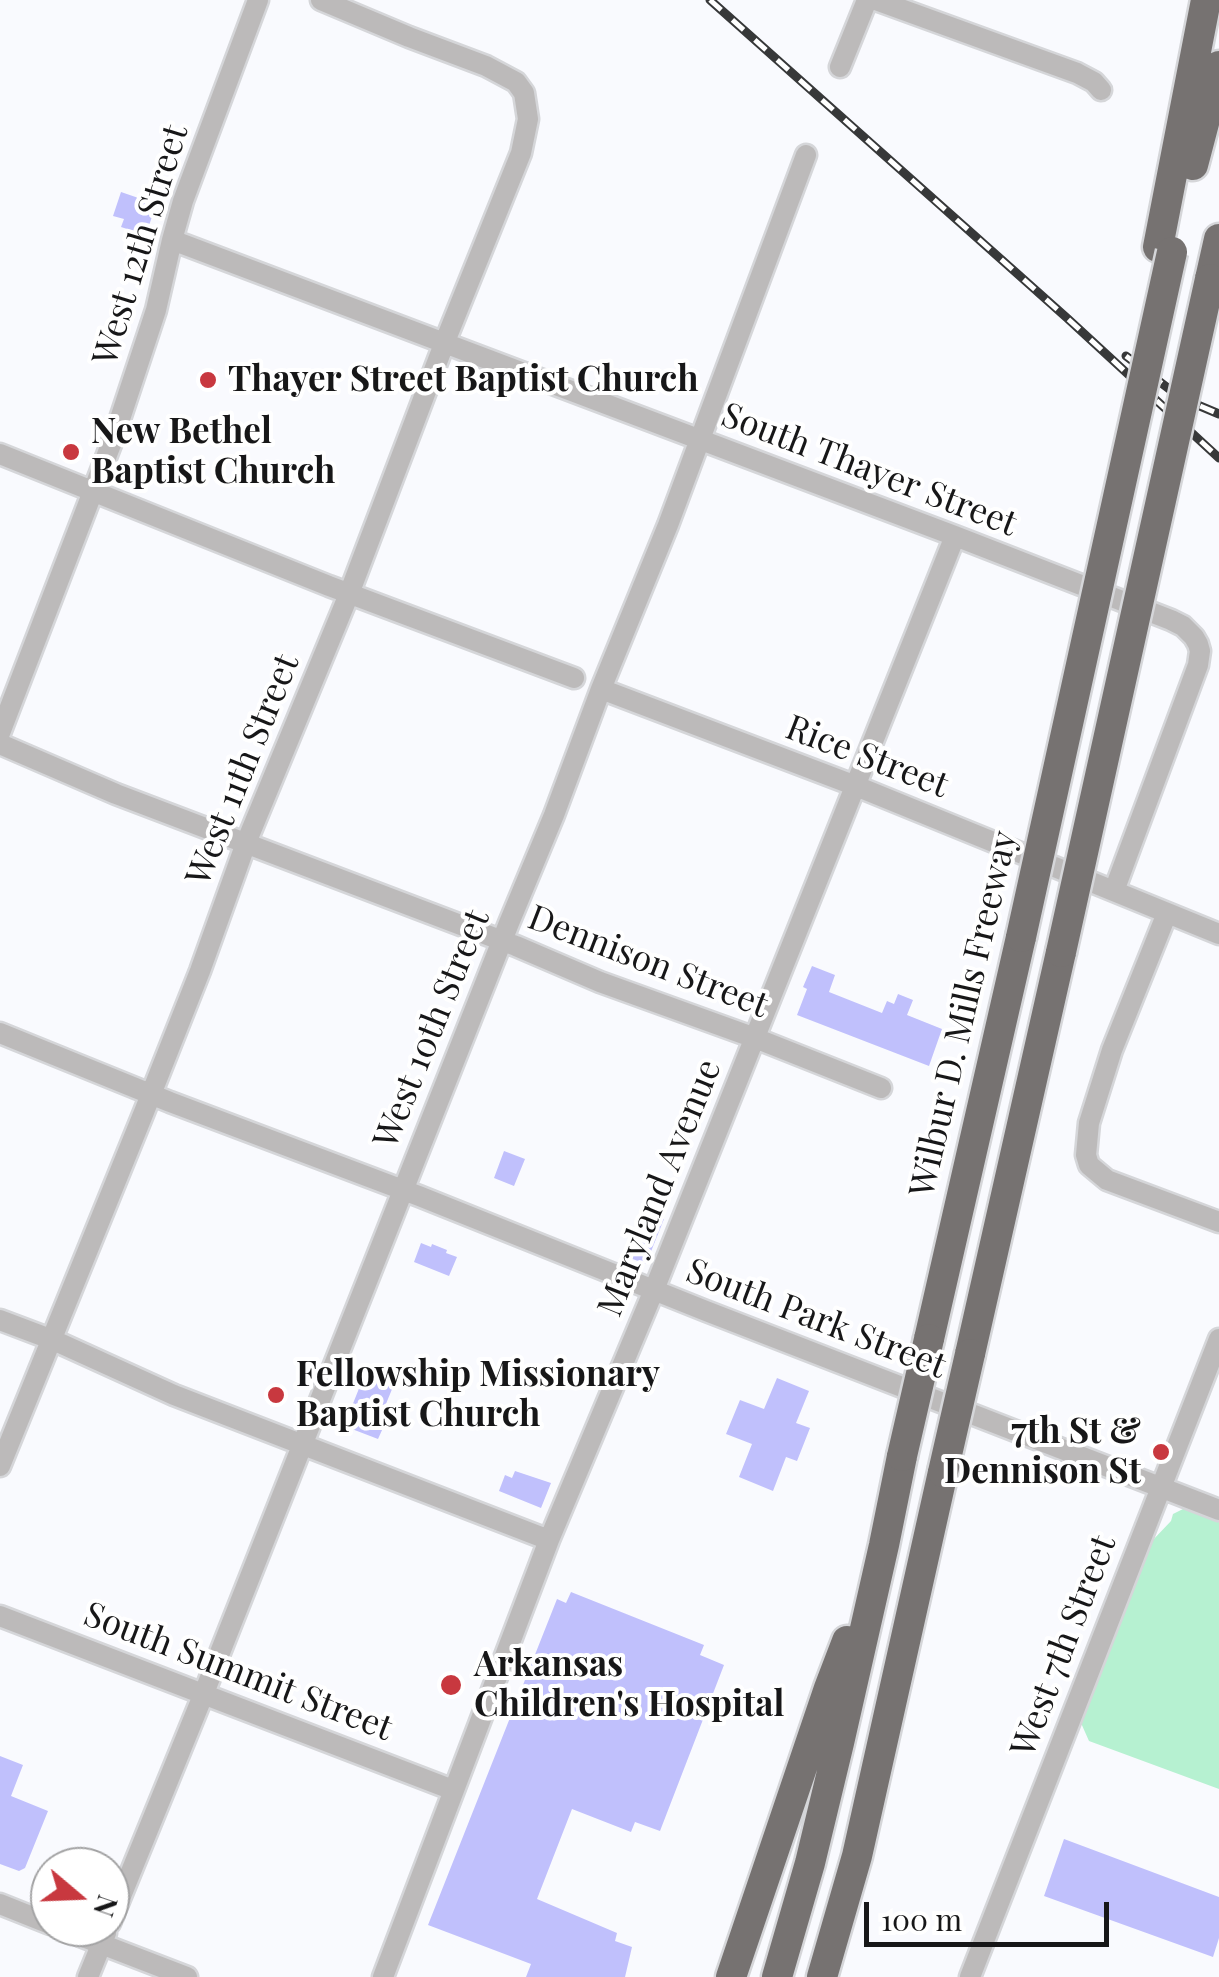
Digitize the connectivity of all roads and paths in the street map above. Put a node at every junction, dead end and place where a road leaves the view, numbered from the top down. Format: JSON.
{"nodes":[{"id":1,"x":258,"y":0,"type":"edge"},
{"id":2,"x":322,"y":0,"type":"edge"},
{"id":3,"x":867,"y":0,"type":"edge"},
{"id":4,"x":876,"y":0,"type":"edge"},
{"id":5,"x":1206,"y":0,"type":"edge"},
{"id":6,"x":1219,"y":66,"type":"edge"},
{"id":7,"x":840,"y":68,"type":"dead end"},
{"id":8,"x":1101,"y":90,"type":"dead end"},
{"id":9,"x":806,"y":155,"type":"dead end"},
{"id":10,"x":1219,"y":239,"type":"edge"},
{"id":11,"x":172,"y":240,"type":"junction"},
{"id":12,"x":1165,"y":250,"type":"junction"},
{"id":13,"x":444,"y":344,"type":"junction"},
{"id":14,"x":698,"y":440,"type":"junction"},
{"id":15,"x":0,"y":454,"type":"edge"},
{"id":16,"x":94,"y":492,"type":"junction"},
{"id":17,"x":955,"y":536,"type":"junction"},
{"id":18,"x":349,"y":594,"type":"junction"},
{"id":19,"x":574,"y":678,"type":"dead end"},
{"id":20,"x":601,"y":689,"type":"junction"},
{"id":21,"x":0,"y":734,"type":"edge"},
{"id":22,"x":0,"y":744,"type":"edge"},
{"id":23,"x":856,"y":786,"type":"junction"},
{"id":24,"x":246,"y":843,"type":"junction"},
{"id":25,"x":1114,"y":891,"type":"junction"},
{"id":26,"x":1167,"y":913,"type":"junction"},
{"id":27,"x":1219,"y":934,"type":"edge"},
{"id":28,"x":502,"y":941,"type":"junction"},
{"id":29,"x":0,"y":1033,"type":"edge"},
{"id":30,"x":755,"y":1038,"type":"junction"},
{"id":31,"x":881,"y":1088,"type":"dead end"},
{"id":32,"x":152,"y":1094,"type":"junction"},
{"id":33,"x":402,"y":1190,"type":"junction"},
{"id":34,"x":1219,"y":1222,"type":"edge"},
{"id":35,"x":654,"y":1290,"type":"junction"},
{"id":36,"x":0,"y":1320,"type":"edge"},
{"id":37,"x":53,"y":1340,"type":"junction"},
{"id":38,"x":1219,"y":1340,"type":"edge"},
{"id":39,"x":302,"y":1444,"type":"junction"},
{"id":40,"x":0,"y":1466,"type":"edge"},
{"id":41,"x":1161,"y":1488,"type":"junction"},
{"id":42,"x":1219,"y":1510,"type":"edge"},
{"id":43,"x":550,"y":1540,"type":"junction"},
{"id":44,"x":884,"y":1545,"type":"junction"},
{"id":45,"x":0,"y":1616,"type":"edge"},
{"id":46,"x":204,"y":1694,"type":"junction"},
{"id":47,"x":453,"y":1790,"type":"junction"},
{"id":48,"x":130,"y":1875,"type":"edge"},
{"id":49,"x":0,"y":1904,"type":"edge"},
{"id":50,"x":844,"y":1904,"type":"junction"},
{"id":51,"x":30,"y":1916,"type":"edge"},
{"id":52,"x":130,"y":1944,"type":"edge"},
{"id":53,"x":100,"y":1947,"type":"edge"},
{"id":54,"x":88,"y":1977,"type":"edge"},
{"id":55,"x":187,"y":1977,"type":"edge"},
{"id":56,"x":383,"y":1977,"type":"edge"},
{"id":57,"x":732,"y":1977,"type":"edge"},
{"id":58,"x":777,"y":1977,"type":"edge"},
{"id":59,"x":822,"y":1977,"type":"edge"},
{"id":60,"x":832,"y":1977,"type":"edge"},
{"id":61,"x":970,"y":1977,"type":"edge"}],
"edges":[{"from":1,"to":11,"type":"street","name":"West 12th Street"},
{"from":2,"to":13,"type":"street","name":"West 11th Street"},
{"from":3,"to":7,"type":"street"},
{"from":4,"to":8,"type":"street"},
{"from":5,"to":12,"type":"highway"},
{"from":6,"to":12,"type":"highway"},
{"from":9,"to":14,"type":"street","name":"West 10th Street"},
{"from":10,"to":50,"type":"highway","bridge":true},
{"from":11,"to":13,"type":"street","name":"South Thayer Street"},
{"from":11,"to":16,"type":"street","name":"West 12th Street"},
{"from":12,"to":44,"type":"highway","name":"Wilbur D. Mills Freeway","bridge":true},
{"from":13,"to":14,"type":"street","name":"South Thayer Street"},
{"from":13,"to":18,"type":"street","name":"West 11th Street"},
{"from":14,"to":17,"type":"street","name":"South Thayer Street"},
{"from":14,"to":20,"type":"street","name":"West 10th Street"},
{"from":15,"to":16,"type":"street"},
{"from":16,"to":18,"type":"street"},
{"from":16,"to":21,"type":"street","name":"West 12th Street"},
{"from":17,"to":23,"type":"street","name":"Maryland Avenue"},
{"from":17,"to":25,"type":"street","name":"South Thayer Street"},
{"from":18,"to":19,"type":"street"},
{"from":18,"to":24,"type":"street","name":"West 11th Street"},
{"from":20,"to":23,"type":"street","name":"Rice Street"},
{"from":20,"to":28,"type":"street","name":"West 10th Street"},
{"from":22,"to":24,"type":"street","name":"Dennison Street"},
{"from":23,"to":25,"type":"street","name":"Rice Street"},
{"from":23,"to":30,"type":"street","name":"Maryland Avenue"},
{"from":24,"to":28,"type":"street","name":"Dennison Street"},
{"from":24,"to":32,"type":"street","name":"West 11th Street"},
{"from":25,"to":26,"type":"street","name":"Rice Street"},
{"from":26,"to":27,"type":"street","name":"Rice Street"},
{"from":26,"to":34,"type":"street"},
{"from":28,"to":30,"type":"street","name":"Dennison Street"},
{"from":28,"to":33,"type":"street","name":"West 10th Street"},
{"from":29,"to":32,"type":"street","name":"South Park Street"},
{"from":30,"to":31,"type":"street","name":"Dennison Street"},
{"from":30,"to":35,"type":"street","name":"Maryland Avenue"},
{"from":32,"to":33,"type":"street","name":"South Park Street"},
{"from":32,"to":37,"type":"street","name":"West 11th Street"},
{"from":33,"to":35,"type":"street","name":"South Park Street"},
{"from":33,"to":39,"type":"street","name":"West 10th Street"},
{"from":35,"to":41,"type":"street","name":"South Park Street"},
{"from":35,"to":43,"type":"street","name":"Maryland Avenue"},
{"from":36,"to":37,"type":"street"},
{"from":37,"to":39,"type":"street"},
{"from":37,"to":40,"type":"street","name":"West 11th Street"},
{"from":38,"to":41,"type":"street","name":"West 7th Street"},
{"from":39,"to":43,"type":"street"},
{"from":39,"to":46,"type":"street","name":"West 10th Street"},
{"from":41,"to":42,"type":"street","name":"South Park Street"},
{"from":41,"to":61,"type":"street","name":"West 7th Street"},
{"from":43,"to":47,"type":"street","name":"Maryland Avenue"},
{"from":44,"to":57,"type":"highway"},
{"from":44,"to":58,"type":"highway","name":"Wilbur D. Mills Freeway"},
{"from":45,"to":46,"type":"street","name":"South Summit Street"},
{"from":46,"to":47,"type":"street","name":"South Summit Street"},
{"from":46,"to":48,"type":"street","name":"West 10th Street"},
{"from":47,"to":56,"type":"street","name":"Maryland Avenue"},
{"from":49,"to":51,"type":"street"},
{"from":50,"to":59,"type":"highway"},
{"from":50,"to":60,"type":"highway"},
{"from":52,"to":55,"type":"street"},
{"from":53,"to":54,"type":"street","name":"West 10th Street"}]}
